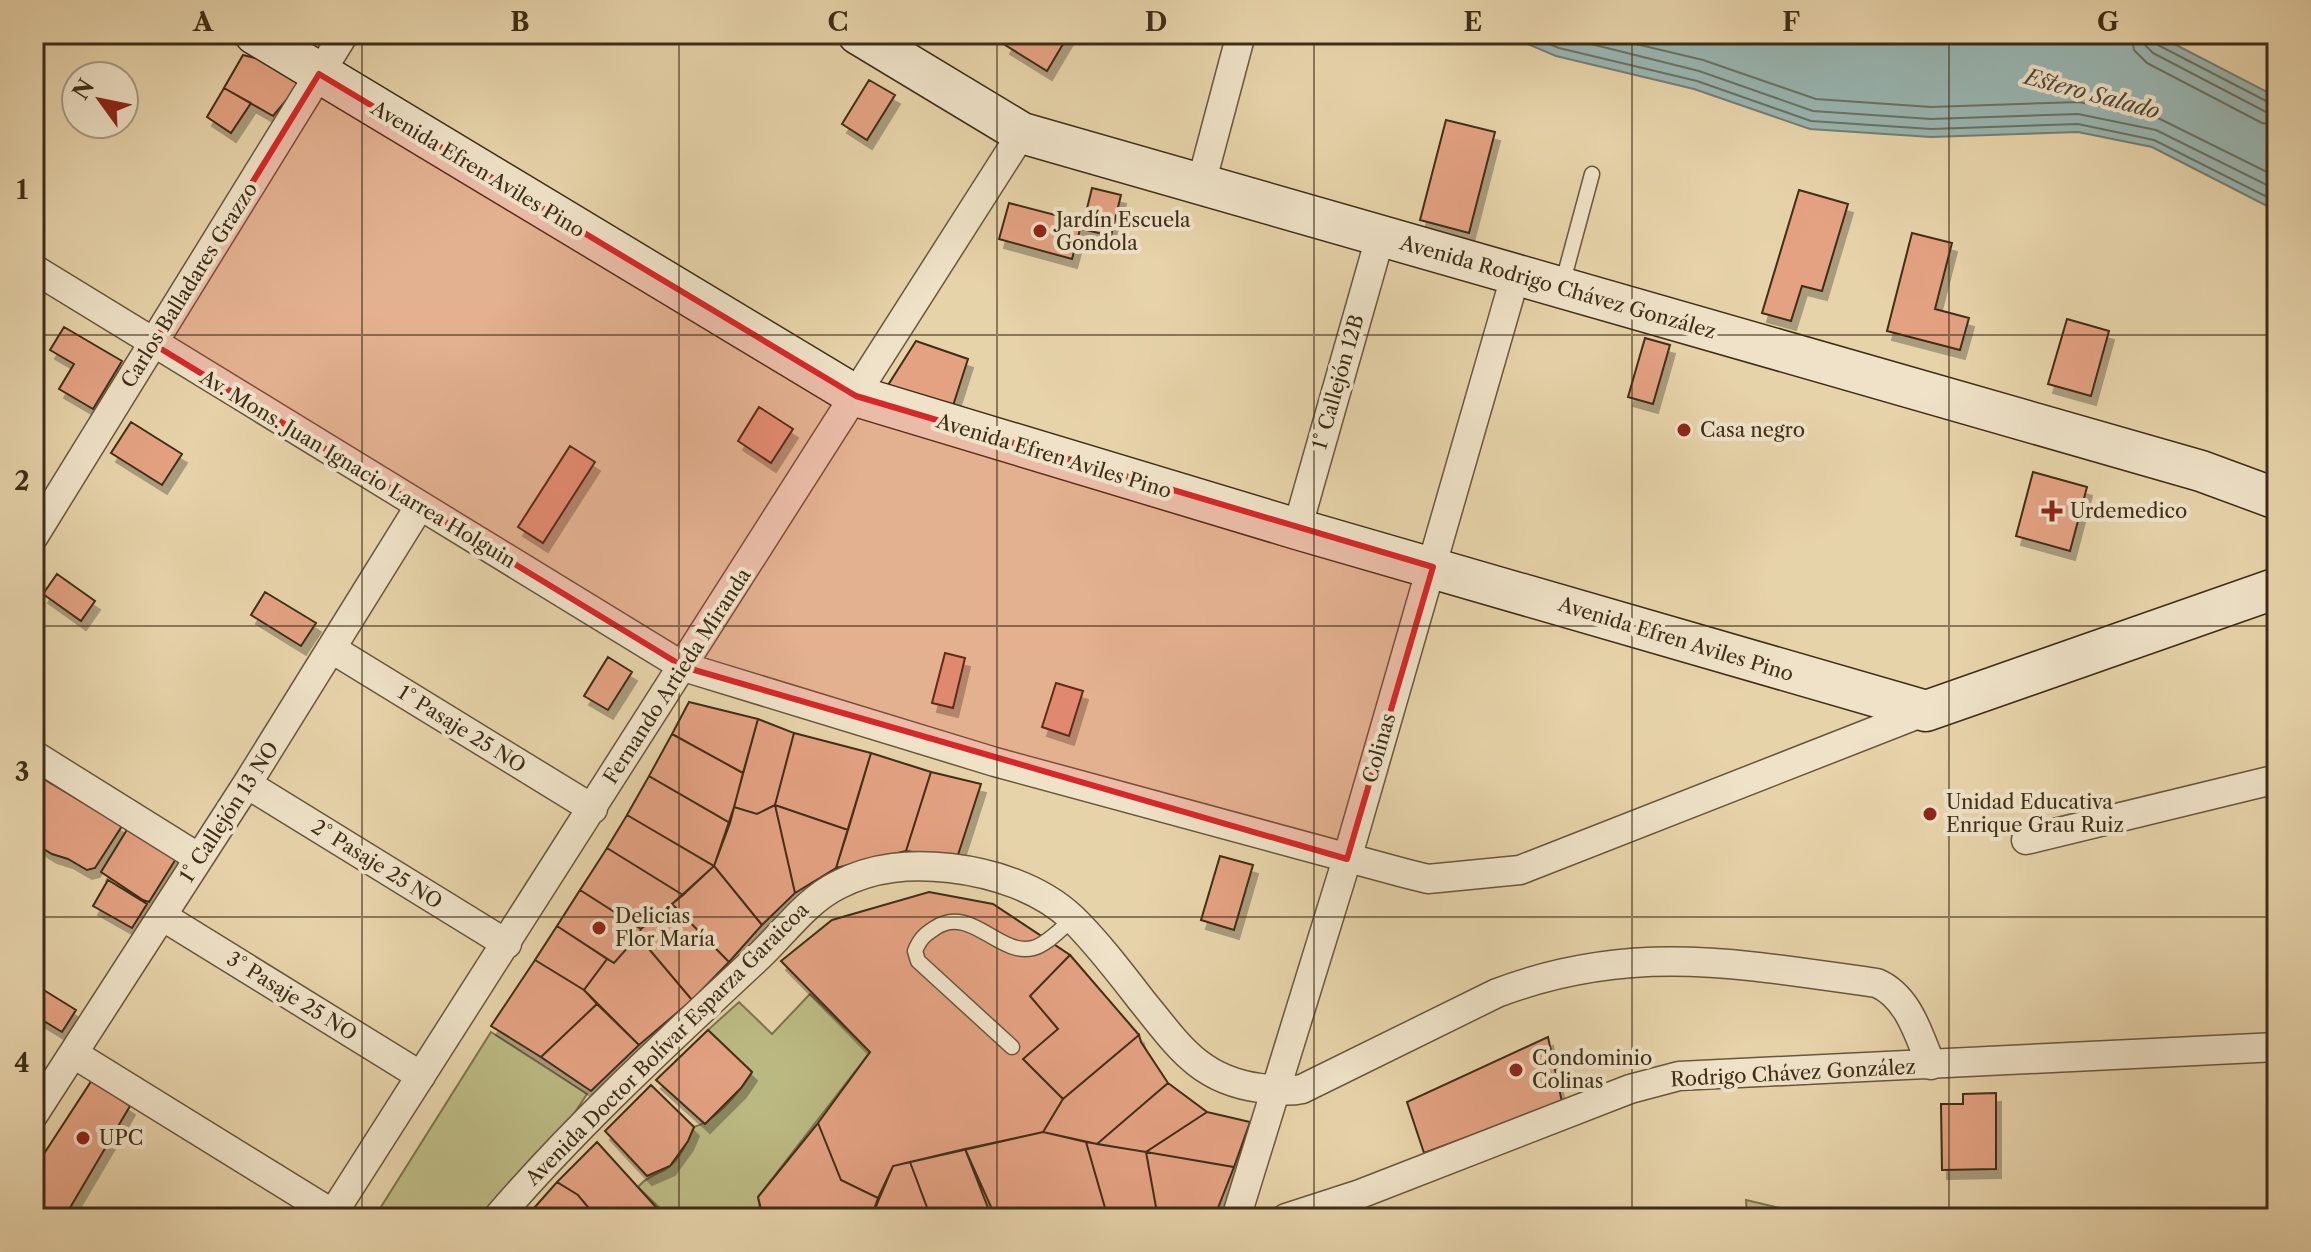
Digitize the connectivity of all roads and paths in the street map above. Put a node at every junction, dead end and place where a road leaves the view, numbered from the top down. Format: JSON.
{"nodes":[{"id":1,"x":255,"y":34,"type":"edge"},
{"id":2,"x":344,"y":34,"type":"edge"},
{"id":3,"x":858,"y":34,"type":"edge"},
{"id":4,"x":1241,"y":34,"type":"edge"},
{"id":5,"x":319,"y":74,"type":"junction"},
{"id":6,"x":1022,"y":133,"type":"junction"},
{"id":7,"x":1592,"y":174,"type":"dead end"},
{"id":8,"x":1201,"y":184,"type":"junction"},
{"id":9,"x":1381,"y":234,"type":"junction"},
{"id":10,"x":34,"y":269,"type":"edge"},
{"id":11,"x":1515,"y":277,"type":"junction"},
{"id":12,"x":1561,"y":290,"type":"junction"},
{"id":13,"x":153,"y":344,"type":"junction"},
{"id":14,"x":856,"y":396,"type":"junction"},
{"id":15,"x":2277,"y":499,"type":"edge"},
{"id":16,"x":419,"y":507,"type":"junction"},
{"id":17,"x":1297,"y":529,"type":"junction"},
{"id":18,"x":34,"y":536,"type":"edge"},
{"id":19,"x":1433,"y":567,"type":"junction"},
{"id":20,"x":2277,"y":588,"type":"edge"},
{"id":21,"x":332,"y":649,"type":"junction"},
{"id":22,"x":684,"y":667,"type":"junction"},
{"id":23,"x":1926,"y":711,"type":"junction"},
{"id":24,"x":34,"y":755,"type":"edge"},
{"id":25,"x":2277,"y":779,"type":"edge"},
{"id":26,"x":247,"y":784,"type":"junction"},
{"id":27,"x":593,"y":809,"type":"junction"},
{"id":28,"x":2026,"y":840,"type":"dead end"},
{"id":29,"x":199,"y":858,"type":"junction"},
{"id":30,"x":1347,"y":859,"type":"junction"},
{"id":31,"x":162,"y":916,"type":"junction"},
{"id":32,"x":1073,"y":919,"type":"junction"},
{"id":33,"x":507,"y":944,"type":"junction"},
{"id":34,"x":1012,"y":1047,"type":"dead end"},
{"id":35,"x":2277,"y":1047,"type":"edge"},
{"id":36,"x":74,"y":1054,"type":"junction"},
{"id":37,"x":1931,"y":1065,"type":"junction"},
{"id":38,"x":421,"y":1076,"type":"junction"},
{"id":39,"x":1274,"y":1090,"type":"junction"},
{"id":40,"x":34,"y":1114,"type":"edge"},
{"id":41,"x":332,"y":1216,"type":"edge"},
{"id":42,"x":497,"y":1218,"type":"edge"},
{"id":43,"x":1236,"y":1218,"type":"edge"},
{"id":44,"x":1286,"y":1218,"type":"edge"}],
"edges":[{"from":1,"to":5,"type":"street","name":"Avenida Efren Aviles Pino"},
{"from":2,"to":5,"type":"street","name":"Carlos Balladares Grazzo"},
{"from":3,"to":6,"type":"street","name":"Avenida Rodrigo Chávez González"},
{"from":4,"to":8,"type":"street"},
{"from":5,"to":13,"type":"street","name":"Carlos Balladares Grazzo"},
{"from":5,"to":14,"type":"street","name":"Avenida Efren Aviles Pino"},
{"from":6,"to":8,"type":"street","name":"Avenida Rodrigo Chávez González"},
{"from":6,"to":14,"type":"street","name":"Fernando Artieda Miranda"},
{"from":7,"to":12,"type":"lane"},
{"from":8,"to":9,"type":"street","name":"Avenida Rodrigo Chávez González"},
{"from":9,"to":11,"type":"street","name":"Avenida Rodrigo Chávez González"},
{"from":9,"to":17,"type":"street","name":"1° Callejón 12B"},
{"from":10,"to":13,"type":"street","name":"Av. Mons. Juan Ignacio Larrea Holguin"},
{"from":11,"to":12,"type":"street","name":"Avenida Rodrigo Chávez González"},
{"from":11,"to":19,"type":"street","name":"Colinas"},
{"from":12,"to":15,"type":"street","name":"Avenida Rodrigo Chávez González"},
{"from":13,"to":16,"type":"street","name":"Av. Mons. Juan Ignacio Larrea Holguin"},
{"from":13,"to":18,"type":"street","name":"Carlos Balladares Grazzo"},
{"from":14,"to":17,"type":"street","name":"Avenida Efren Aviles Pino"},
{"from":14,"to":22,"type":"street","name":"Fernando Artieda Miranda"},
{"from":16,"to":21,"type":"street","name":"1° Callejón 13 NO"},
{"from":16,"to":22,"type":"street","name":"Av. Mons. Juan Ignacio Larrea Holguin"},
{"from":17,"to":19,"type":"street","name":"Avenida Efren Aviles Pino"},
{"from":19,"to":23,"type":"street","name":"Avenida Efren Aviles Pino"},
{"from":19,"to":30,"type":"street","name":"Colinas"},
{"from":20,"to":23,"type":"street"},
{"from":21,"to":26,"type":"street","name":"1° Callejón 13 NO"},
{"from":21,"to":27,"type":"street","name":"1° Pasaje 25 NO"},
{"from":22,"to":27,"type":"street","name":"Fernando Artieda Miranda"},
{"from":22,"to":30,"type":"street","name":"Av. Mons. Juan Ignacio Larrea Holguin"},
{"from":23,"to":30,"type":"street","name":"Av. Mons. Juan Ignacio Larrea Holguin"},
{"from":24,"to":29,"type":"street"},
{"from":25,"to":28,"type":"street"},
{"from":26,"to":29,"type":"street","name":"1° Callejón 13 NO"},
{"from":26,"to":33,"type":"street","name":"2° Pasaje 25 NO"},
{"from":27,"to":33,"type":"street","name":"Fernando Artieda Miranda"},
{"from":29,"to":31,"type":"street","name":"1° Callejón 13 NO"},
{"from":30,"to":39,"type":"street","name":"Colinas"},
{"from":31,"to":36,"type":"street","name":"1° Callejón 13 NO"},
{"from":31,"to":38,"type":"street","name":"3° Pasaje 25 NO"},
{"from":32,"to":34,"type":"lane"},
{"from":32,"to":39,"type":"street","name":"Avenida Doctor Bolívar Esparza Garaicoa"},
{"from":32,"to":42,"type":"street","name":"Avenida Doctor Bolívar Esparza Garaicoa"},
{"from":33,"to":38,"type":"street","name":"Fernando Artieda Miranda"},
{"from":35,"to":37,"type":"street","name":"Rodrigo Chávez González"},
{"from":36,"to":40,"type":"street","name":"1° Callejón 13 NO"},
{"from":36,"to":41,"type":"street"},
{"from":37,"to":39,"type":"street","name":"Avenida Doctor Bolívar Esparza Garaicoa"},
{"from":37,"to":44,"type":"street","name":"Rodrigo Chávez González"},
{"from":38,"to":41,"type":"street","name":"Fernando Artieda Miranda"},
{"from":39,"to":43,"type":"street","name":"Colinas"}]}
